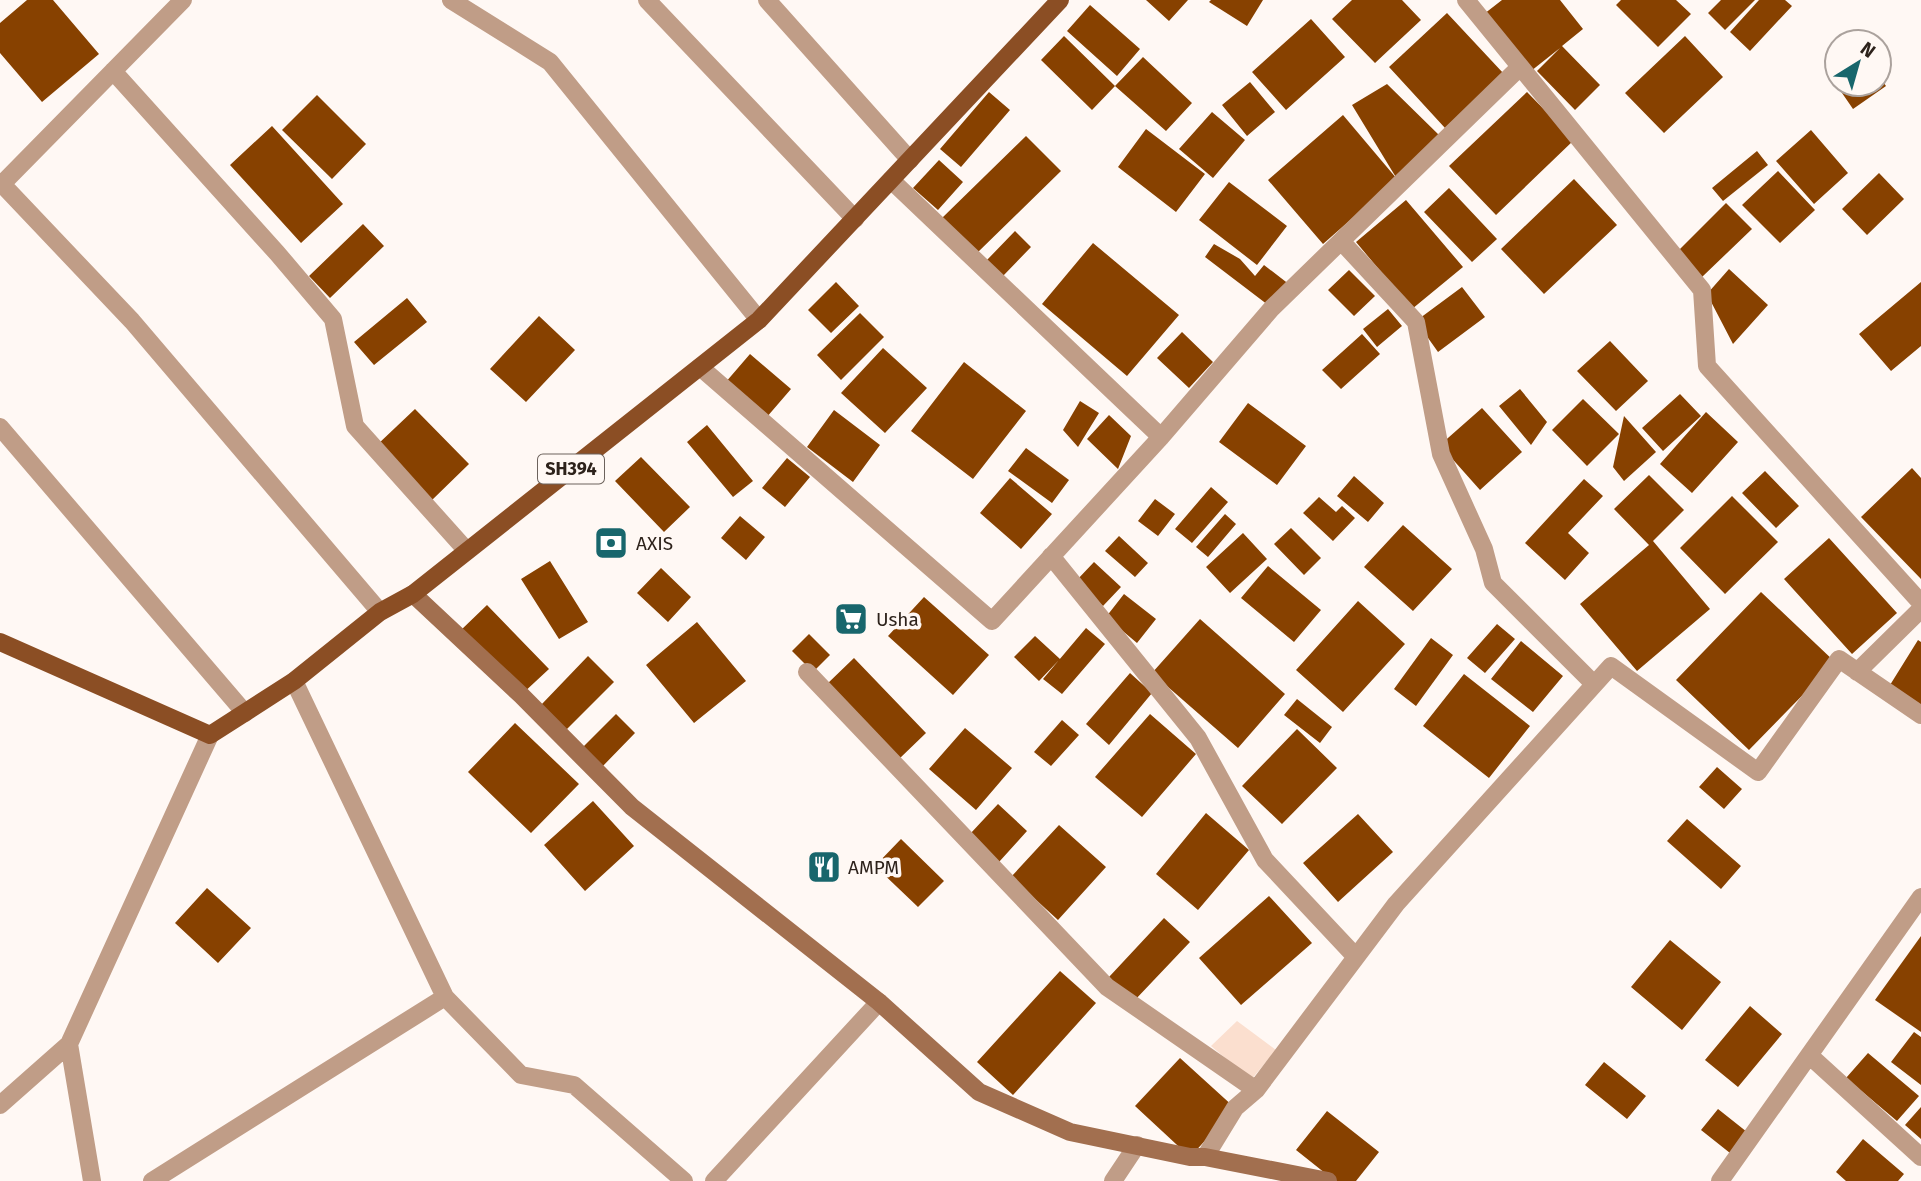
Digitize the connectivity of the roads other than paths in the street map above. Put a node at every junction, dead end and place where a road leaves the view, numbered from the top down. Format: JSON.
{"nodes":[{"id":1,"x":183,"y":0,"type":"edge"},
{"id":2,"x":451,"y":0,"type":"edge"},
{"id":3,"x":647,"y":0,"type":"edge"},
{"id":4,"x":767,"y":0,"type":"edge"},
{"id":5,"x":1060,"y":0,"type":"edge"},
{"id":6,"x":1466,"y":0,"type":"edge"},
{"id":7,"x":1520,"y":67,"type":"junction"},
{"id":8,"x":113,"y":71,"type":"junction"},
{"id":9,"x":910,"y":160,"type":"junction"},
{"id":10,"x":891,"y":180,"type":"junction"},
{"id":11,"x":1,"y":183,"type":"edge"},
{"id":12,"x":855,"y":219,"type":"junction"},
{"id":13,"x":1342,"y":242,"type":"junction"},
{"id":14,"x":759,"y":320,"type":"junction"},
{"id":15,"x":700,"y":367,"type":"junction"},
{"id":16,"x":0,"y":427,"type":"edge"},
{"id":17,"x":1161,"y":437,"type":"junction"},
{"id":18,"x":467,"y":551,"type":"junction"},
{"id":19,"x":1051,"y":556,"type":"junction"},
{"id":20,"x":413,"y":594,"type":"junction"},
{"id":21,"x":1921,"y":603,"type":"edge"},
{"id":22,"x":1921,"y":609,"type":"edge"},
{"id":23,"x":380,"y":612,"type":"junction"},
{"id":24,"x":0,"y":642,"type":"edge"},
{"id":25,"x":807,"y":672,"type":"dead end"},
{"id":26,"x":1857,"y":672,"type":"junction"},
{"id":27,"x":294,"y":681,"type":"junction"},
{"id":28,"x":1594,"y":684,"type":"junction"},
{"id":29,"x":245,"y":713,"type":"junction"},
{"id":30,"x":1921,"y":715,"type":"edge"},
{"id":31,"x":209,"y":735,"type":"junction"},
{"id":32,"x":1921,"y":897,"type":"edge"},
{"id":33,"x":1356,"y":957,"type":"junction"},
{"id":34,"x":445,"y":998,"type":"junction"},
{"id":35,"x":879,"y":1002,"type":"junction"},
{"id":36,"x":69,"y":1044,"type":"junction"},
{"id":37,"x":1809,"y":1055,"type":"junction"},
{"id":38,"x":1256,"y":1090,"type":"junction"},
{"id":39,"x":0,"y":1105,"type":"edge"},
{"id":40,"x":1137,"y":1145,"type":"junction"},
{"id":41,"x":1205,"y":1157,"type":"junction"},
{"id":42,"x":1921,"y":1157,"type":"edge"},
{"id":43,"x":92,"y":1181,"type":"edge"},
{"id":44,"x":152,"y":1181,"type":"edge"},
{"id":45,"x":684,"y":1181,"type":"edge"},
{"id":46,"x":714,"y":1181,"type":"edge"},
{"id":47,"x":1113,"y":1181,"type":"edge"},
{"id":48,"x":1328,"y":1181,"type":"edge"},
{"id":49,"x":1720,"y":1181,"type":"edge"}],
"edges":[{"from":1,"to":8,"type":"street"},
{"from":2,"to":14,"type":"street"},
{"from":3,"to":12,"type":"street"},
{"from":4,"to":9,"type":"street"},
{"from":5,"to":9,"type":"main road","number":"SH394"},
{"from":6,"to":7,"type":"street"},
{"from":7,"to":13,"type":"street"},
{"from":7,"to":21,"type":"street"},
{"from":8,"to":11,"type":"street"},
{"from":8,"to":18,"type":"street"},
{"from":9,"to":10,"type":"main road","number":"SH394"},
{"from":10,"to":12,"type":"main road","number":"SH394"},
{"from":10,"to":17,"type":"street"},
{"from":11,"to":23,"type":"street"},
{"from":12,"to":14,"type":"main road","number":"SH394"},
{"from":13,"to":17,"type":"street"},
{"from":13,"to":28,"type":"street"},
{"from":14,"to":15,"type":"main road","number":"SH394"},
{"from":15,"to":18,"type":"main road","number":"SH394"},
{"from":15,"to":19,"type":"street"},
{"from":16,"to":29,"type":"street"},
{"from":17,"to":19,"type":"street"},
{"from":18,"to":20,"type":"main road","number":"SH394"},
{"from":19,"to":33,"type":"street"},
{"from":20,"to":23,"type":"main road","number":"SH394"},
{"from":20,"to":35,"type":"street"},
{"from":22,"to":26,"type":"street"},
{"from":23,"to":27,"type":"main road","number":"SH394"},
{"from":24,"to":31,"type":"main road"},
{"from":25,"to":38,"type":"street"},
{"from":26,"to":28,"type":"street"},
{"from":26,"to":30,"type":"street"},
{"from":27,"to":29,"type":"main road","number":"SH394"},
{"from":27,"to":34,"type":"street"},
{"from":28,"to":33,"type":"street"},
{"from":29,"to":31,"type":"main road","number":"SH394"},
{"from":31,"to":36,"type":"street"},
{"from":32,"to":37,"type":"street"},
{"from":33,"to":38,"type":"street"},
{"from":34,"to":44,"type":"street"},
{"from":34,"to":45,"type":"street"},
{"from":35,"to":40,"type":"street"},
{"from":35,"to":46,"type":"street"},
{"from":36,"to":39,"type":"street"},
{"from":36,"to":43,"type":"street"},
{"from":37,"to":42,"type":"street"},
{"from":37,"to":49,"type":"street"},
{"from":38,"to":41,"type":"street"},
{"from":40,"to":41,"type":"street"},
{"from":40,"to":47,"type":"street"},
{"from":41,"to":48,"type":"street"}]}
